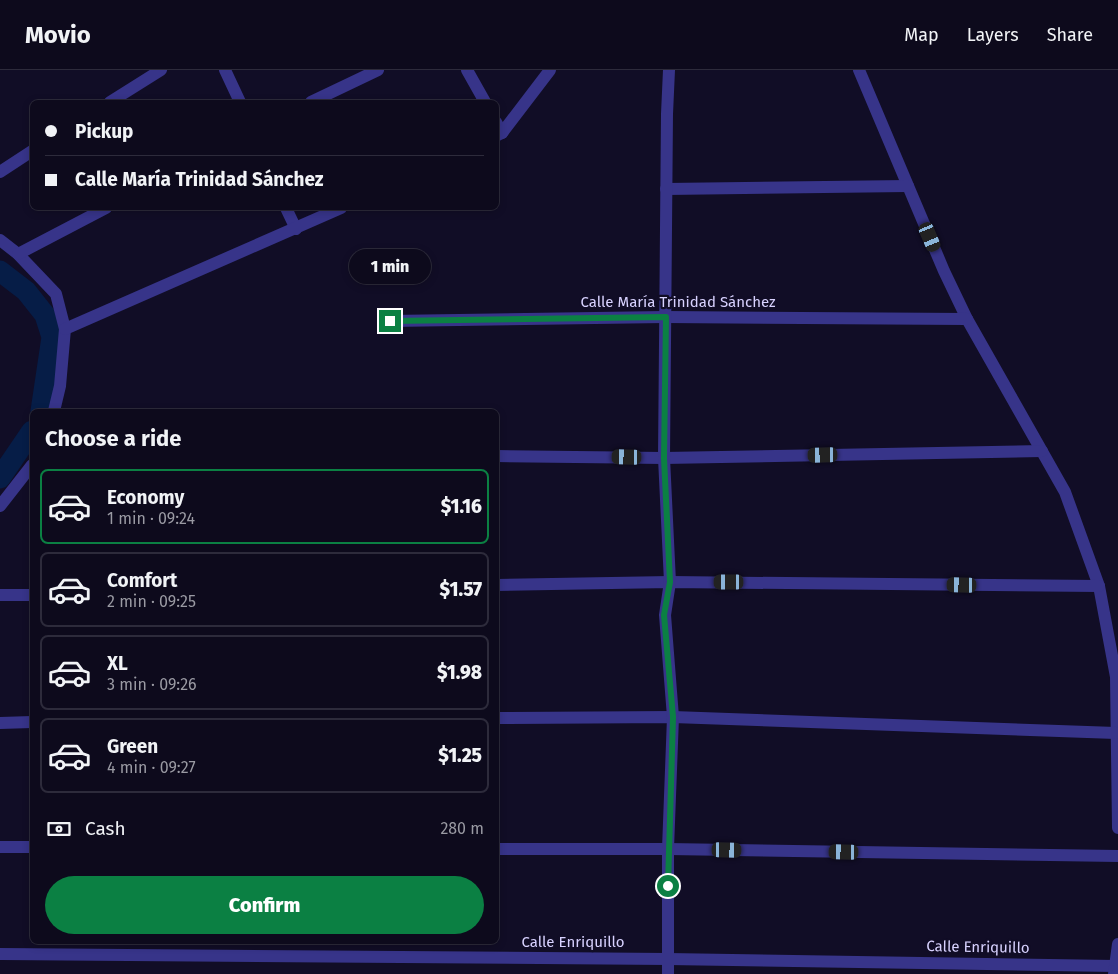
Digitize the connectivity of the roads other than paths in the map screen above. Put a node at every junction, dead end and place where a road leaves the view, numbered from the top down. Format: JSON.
{"nodes":[{"id":1,"x":161,"y":70,"type":"edge"},
{"id":2,"x":225,"y":70,"type":"edge"},
{"id":3,"x":378,"y":70,"type":"edge"},
{"id":4,"x":467,"y":70,"type":"edge"},
{"id":5,"x":550,"y":70,"type":"edge"},
{"id":6,"x":669,"y":70,"type":"edge"},
{"id":7,"x":859,"y":70,"type":"edge"},
{"id":8,"x":113,"y":100,"type":"edge"},
{"id":9,"x":239,"y":100,"type":"edge"},
{"id":10,"x":315,"y":100,"type":"edge"},
{"id":11,"x":484,"y":100,"type":"edge"},
{"id":12,"x":499,"y":129,"type":"edge"},
{"id":13,"x":30,"y":152,"type":"edge"},
{"id":14,"x":0,"y":172,"type":"edge"},
{"id":15,"x":908,"y":186,"type":"junction"},
{"id":16,"x":666,"y":188,"type":"junction"},
{"id":17,"x":102,"y":210,"type":"edge"},
{"id":18,"x":287,"y":210,"type":"edge"},
{"id":19,"x":336,"y":210,"type":"edge"},
{"id":20,"x":296,"y":228,"type":"junction"},
{"id":21,"x":0,"y":240,"type":"edge"},
{"id":22,"x":18,"y":254,"type":"junction"},
{"id":23,"x":666,"y":317,"type":"junction"},
{"id":24,"x":967,"y":319,"type":"junction"},
{"id":25,"x":390,"y":321,"type":"dead end"},
{"id":26,"x":66,"y":329,"type":"junction"},
{"id":27,"x":54,"y":409,"type":"edge"},
{"id":28,"x":1042,"y":450,"type":"junction"},
{"id":29,"x":499,"y":456,"type":"edge"},
{"id":30,"x":664,"y":458,"type":"junction"},
{"id":31,"x":30,"y":468,"type":"edge"},
{"id":32,"x":0,"y":506,"type":"edge"},
{"id":33,"x":670,"y":582,"type":"junction"},
{"id":34,"x":499,"y":585,"type":"edge"},
{"id":35,"x":1098,"y":586,"type":"junction"},
{"id":36,"x":30,"y":595,"type":"edge"},
{"id":37,"x":0,"y":596,"type":"edge"},
{"id":38,"x":673,"y":717,"type":"junction"},
{"id":39,"x":499,"y":718,"type":"edge"},
{"id":40,"x":30,"y":722,"type":"edge"},
{"id":41,"x":0,"y":723,"type":"edge"},
{"id":42,"x":1116,"y":733,"type":"junction"},
{"id":43,"x":1118,"y":828,"type":"edge"},
{"id":44,"x":0,"y":847,"type":"edge"},
{"id":45,"x":30,"y":847,"type":"edge"},
{"id":46,"x":499,"y":848,"type":"edge"},
{"id":47,"x":668,"y":849,"type":"junction"},
{"id":48,"x":1118,"y":856,"type":"edge"},
{"id":49,"x":1118,"y":944,"type":"edge"},
{"id":50,"x":0,"y":954,"type":"edge"},
{"id":51,"x":668,"y":959,"type":"junction"},
{"id":52,"x":1115,"y":970,"type":"edge"},
{"id":53,"x":668,"y":974,"type":"edge"}],
"edges":[{"from":1,"to":8,"type":"street"},
{"from":2,"to":9,"type":"street"},
{"from":3,"to":10,"type":"street"},
{"from":4,"to":11,"type":"street"},
{"from":5,"to":12,"type":"street"},
{"from":6,"to":16,"type":"street"},
{"from":7,"to":15,"type":"street"},
{"from":13,"to":14,"type":"street"},
{"from":15,"to":16,"type":"street"},
{"from":15,"to":24,"type":"street"},
{"from":16,"to":23,"type":"street"},
{"from":17,"to":22,"type":"street"},
{"from":18,"to":20,"type":"street"},
{"from":19,"to":20,"type":"street"},
{"from":20,"to":26,"type":"street"},
{"from":21,"to":22,"type":"street"},
{"from":22,"to":26,"type":"street"},
{"from":23,"to":24,"type":"street","name":"Calle María Trinidad Sánchez"},
{"from":23,"to":25,"type":"street","name":"Calle María Trinidad Sánchez"},
{"from":23,"to":30,"type":"street"},
{"from":24,"to":28,"type":"street"},
{"from":26,"to":27,"type":"street"},
{"from":28,"to":30,"type":"street"},
{"from":28,"to":35,"type":"street"},
{"from":29,"to":30,"type":"street"},
{"from":30,"to":33,"type":"street"},
{"from":31,"to":32,"type":"street"},
{"from":33,"to":34,"type":"street"},
{"from":33,"to":35,"type":"street"},
{"from":33,"to":38,"type":"street"},
{"from":35,"to":42,"type":"street"},
{"from":36,"to":37,"type":"street"},
{"from":38,"to":39,"type":"street"},
{"from":38,"to":42,"type":"street"},
{"from":38,"to":47,"type":"street"},
{"from":40,"to":41,"type":"street"},
{"from":42,"to":43,"type":"street"},
{"from":44,"to":45,"type":"street"},
{"from":46,"to":47,"type":"street"},
{"from":47,"to":48,"type":"street"},
{"from":47,"to":51,"type":"street"},
{"from":49,"to":52,"type":"street"},
{"from":50,"to":51,"type":"street","name":"Calle Enriquillo"},
{"from":51,"to":52,"type":"street","name":"Calle Enriquillo"},
{"from":51,"to":53,"type":"street"}]}
